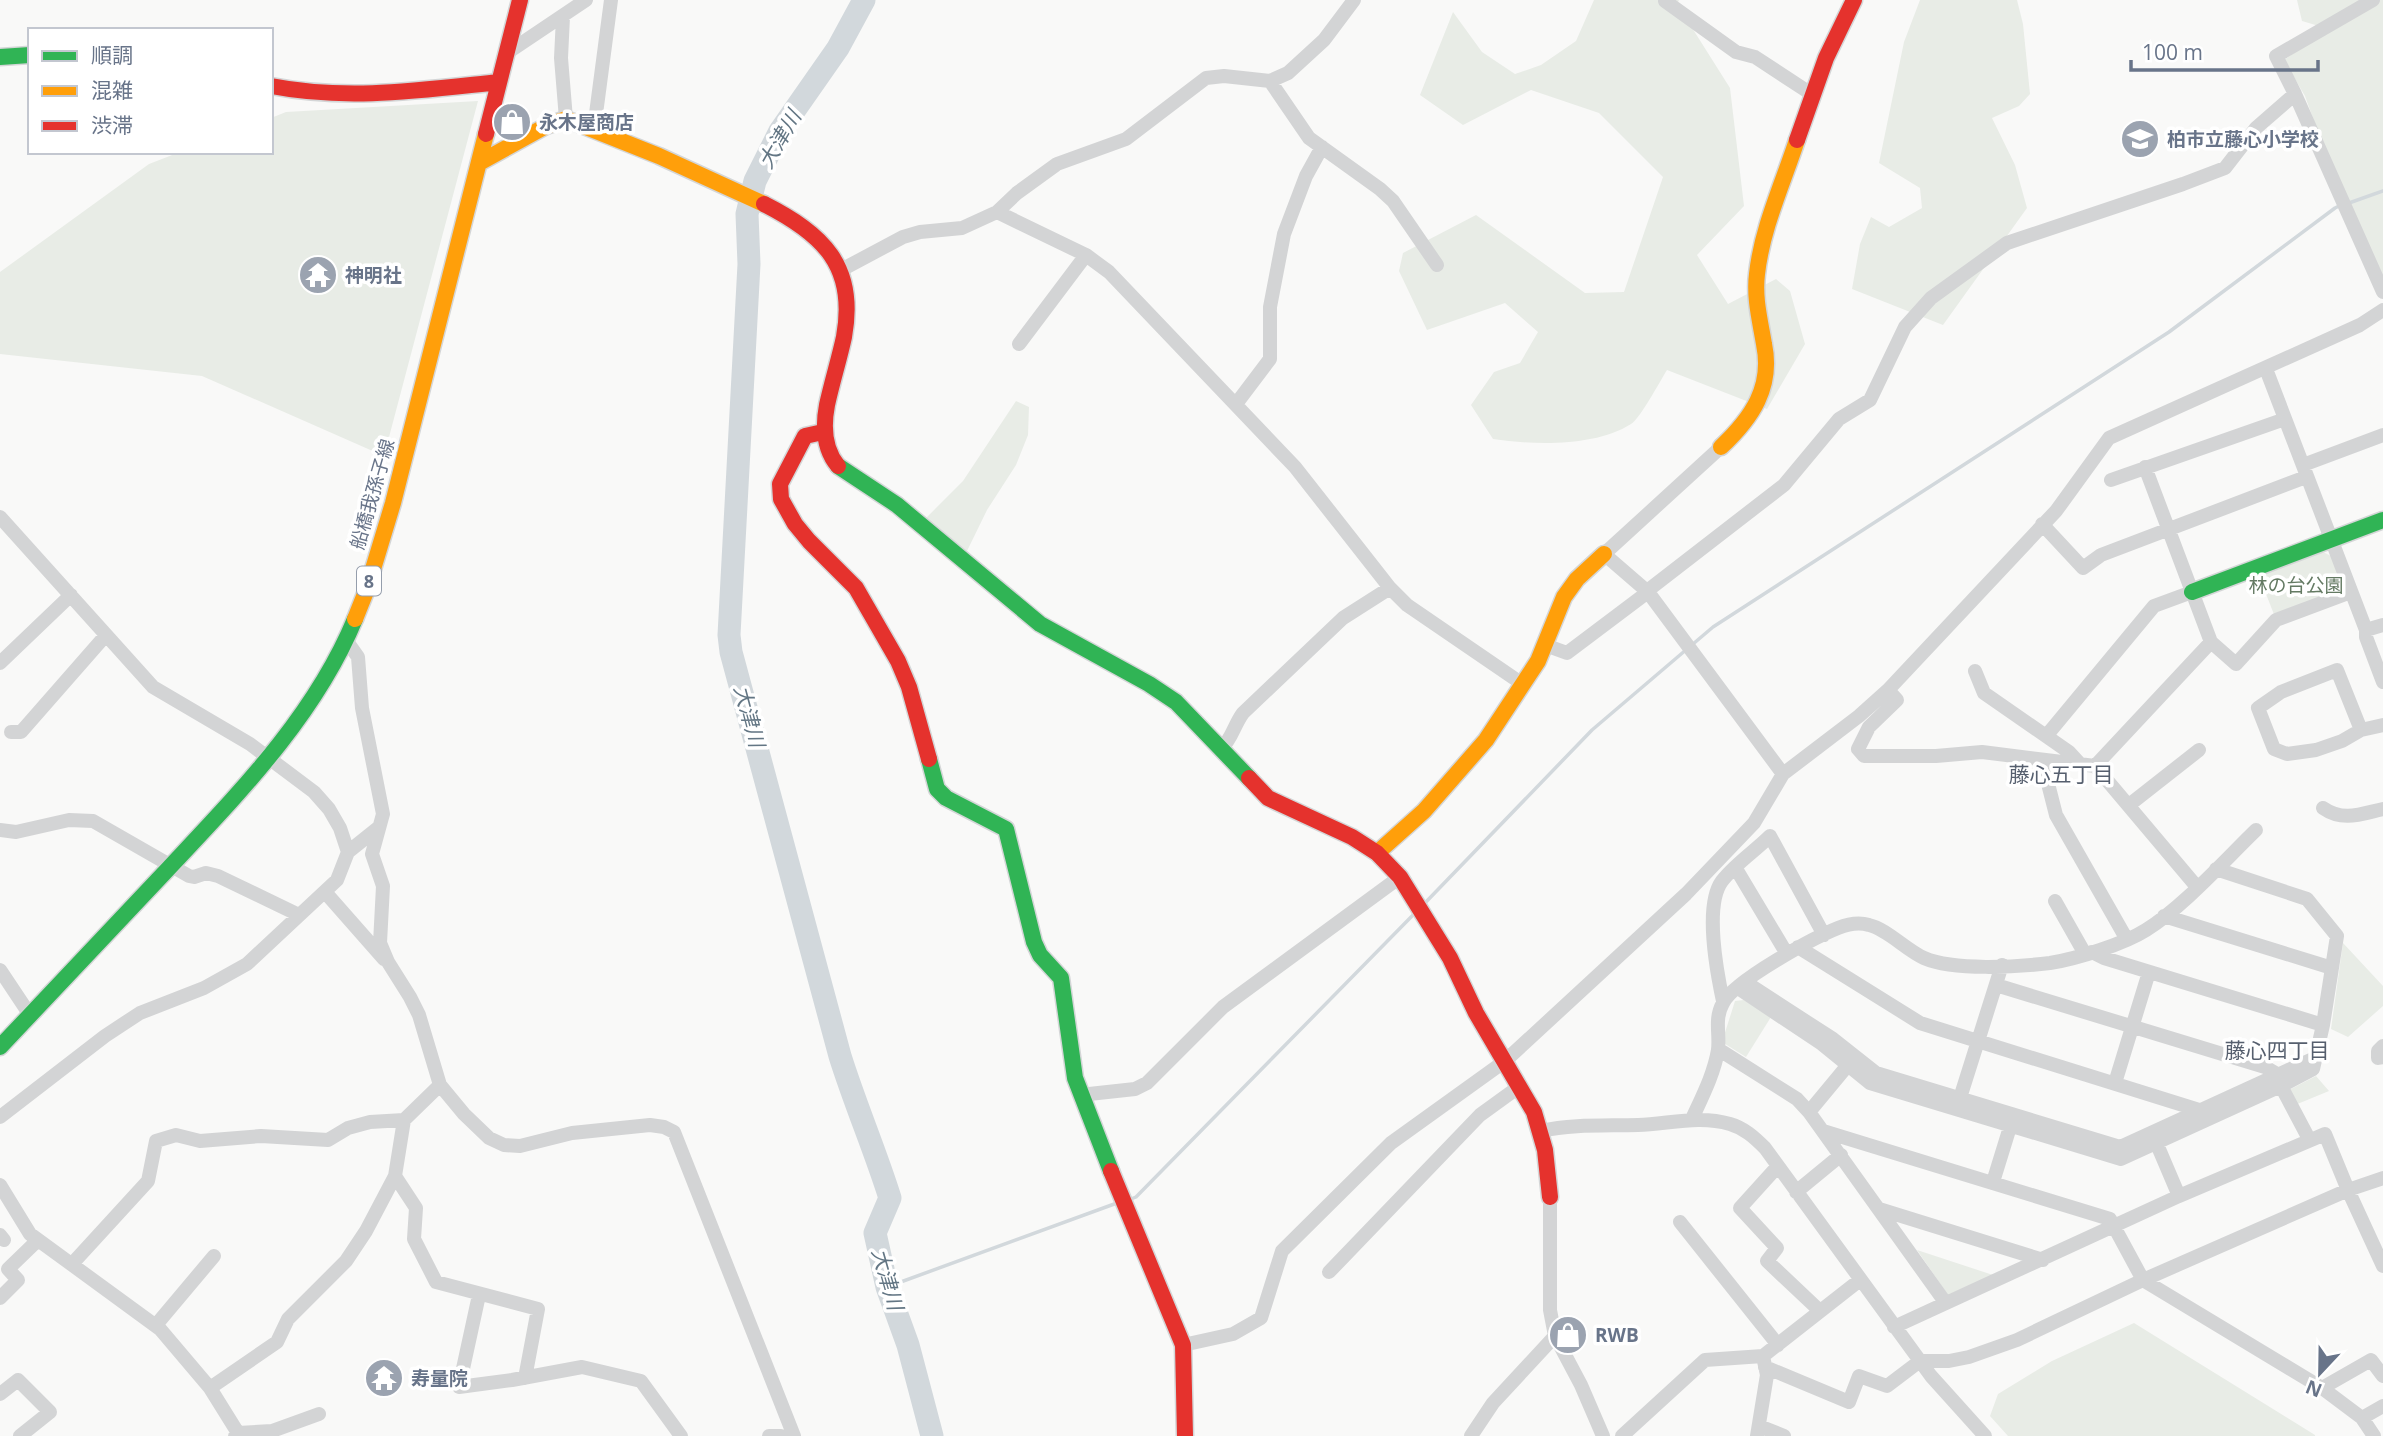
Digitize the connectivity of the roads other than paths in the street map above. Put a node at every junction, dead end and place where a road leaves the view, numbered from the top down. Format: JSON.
{"nodes":[{"id":1,"x":520,"y":0,"type":"edge"},
{"id":2,"x":586,"y":0,"type":"edge"},
{"id":3,"x":611,"y":0,"type":"edge"},
{"id":4,"x":1354,"y":0,"type":"edge"},
{"id":5,"x":1854,"y":0,"type":"edge"},
{"id":6,"x":2373,"y":0,"type":"edge"},
{"id":7,"x":1665,"y":1,"type":"edge"},
{"id":8,"x":563,"y":17,"type":"junction"},
{"id":9,"x":507,"y":53,"type":"junction"},
{"id":10,"x":28,"y":55,"type":"edge"},
{"id":11,"x":0,"y":57,"type":"edge"},
{"id":12,"x":1270,"y":81,"type":"junction"},
{"id":13,"x":499,"y":82,"type":"junction"},
{"id":14,"x":273,"y":87,"type":"edge"},
{"id":15,"x":1812,"y":94,"type":"junction"},
{"id":16,"x":2295,"y":94,"type":"junction"},
{"id":17,"x":566,"y":119,"type":"junction"},
{"id":18,"x":594,"y":129,"type":"junction"},
{"id":19,"x":1322,"y":148,"type":"junction"},
{"id":20,"x":479,"y":163,"type":"junction"},
{"id":21,"x":997,"y":212,"type":"junction"},
{"id":22,"x":1086,"y":255,"type":"junction"},
{"id":23,"x":1437,"y":265,"type":"dead end"},
{"id":24,"x":841,"y":270,"type":"junction"},
{"id":25,"x":2383,"y":292,"type":"edge"},
{"id":26,"x":2383,"y":310,"type":"edge"},
{"id":27,"x":1019,"y":344,"type":"dead end"},
{"id":28,"x":2266,"y":369,"type":"junction"},
{"id":29,"x":1236,"y":404,"type":"junction"},
{"id":30,"x":2285,"y":419,"type":"junction"},
{"id":31,"x":823,"y":432,"type":"junction"},
{"id":32,"x":2383,"y":435,"type":"edge"},
{"id":33,"x":1721,"y":447,"type":"joint"},
{"id":34,"x":2145,"y":467,"type":"junction"},
{"id":35,"x":2304,"y":471,"type":"junction"},
{"id":36,"x":2111,"y":480,"type":"dead end"},
{"id":37,"x":0,"y":517,"type":"edge"},
{"id":38,"x":2383,"y":520,"type":"edge"},
{"id":39,"x":2042,"y":524,"type":"junction"},
{"id":40,"x":2169,"y":530,"type":"junction"},
{"id":41,"x":2331,"y":539,"type":"junction"},
{"id":42,"x":1604,"y":554,"type":"junction"},
{"id":43,"x":1390,"y":588,"type":"junction"},
{"id":44,"x":1648,"y":591,"type":"junction"},
{"id":45,"x":2192,"y":592,"type":"junction"},
{"id":46,"x":2351,"y":592,"type":"junction"},
{"id":47,"x":71,"y":596,"type":"junction"},
{"id":48,"x":2383,"y":625,"type":"edge"},
{"id":49,"x":2366,"y":631,"type":"junction"},
{"id":50,"x":106,"y":635,"type":"junction"},
{"id":51,"x":346,"y":640,"type":"junction"},
{"id":52,"x":2211,"y":642,"type":"junction"},
{"id":53,"x":1545,"y":645,"type":"junction"},
{"id":54,"x":0,"y":663,"type":"edge"},
{"id":55,"x":1975,"y":671,"type":"dead end"},
{"id":56,"x":2383,"y":682,"type":"edge"},
{"id":57,"x":1524,"y":685,"type":"junction"},
{"id":58,"x":1888,"y":690,"type":"junction"},
{"id":59,"x":2383,"y":726,"type":"edge"},
{"id":60,"x":2361,"y":730,"type":"junction"},
{"id":61,"x":11,"y":732,"type":"dead end"},
{"id":62,"x":2047,"y":735,"type":"junction"},
{"id":63,"x":1221,"y":749,"type":"junction"},
{"id":64,"x":2199,"y":750,"type":"dead end"},
{"id":65,"x":270,"y":757,"type":"junction"},
{"id":66,"x":2042,"y":760,"type":"junction"},
{"id":67,"x":2088,"y":766,"type":"junction"},
{"id":68,"x":1783,"y":774,"type":"junction"},
{"id":69,"x":2129,"y":805,"type":"junction"},
{"id":70,"x":2323,"y":808,"type":"dead end"},
{"id":71,"x":2383,"y":809,"type":"edge"},
{"id":72,"x":378,"y":828,"type":"junction"},
{"id":73,"x":0,"y":830,"type":"edge"},
{"id":74,"x":2256,"y":830,"type":"dead end"},
{"id":75,"x":348,"y":852,"type":"junction"},
{"id":76,"x":1377,"y":853,"type":"junction"},
{"id":77,"x":171,"y":866,"type":"junction"},
{"id":78,"x":1735,"y":867,"type":"junction"},
{"id":79,"x":2216,"y":869,"type":"junction"},
{"id":80,"x":1400,"y":877,"type":"junction"},
{"id":81,"x":2197,"y":887,"type":"junction"},
{"id":82,"x":325,"y":892,"type":"junction"},
{"id":83,"x":2055,"y":901,"type":"dead end"},
{"id":84,"x":299,"y":915,"type":"junction"},
{"id":85,"x":2164,"y":916,"type":"junction"},
{"id":86,"x":1824,"y":935,"type":"junction"},
{"id":87,"x":2126,"y":938,"type":"junction"},
{"id":88,"x":1793,"y":951,"type":"junction"},
{"id":89,"x":2089,"y":953,"type":"junction"},
{"id":90,"x":388,"y":962,"type":"junction"},
{"id":91,"x":2003,"y":965,"type":"junction"},
{"id":92,"x":2332,"y":968,"type":"junction"},
{"id":93,"x":0,"y":970,"type":"edge"},
{"id":94,"x":2149,"y":972,"type":"junction"},
{"id":95,"x":1741,"y":985,"type":"junction"},
{"id":96,"x":1996,"y":985,"type":"junction"},
{"id":97,"x":1723,"y":1001,"type":"junction"},
{"id":98,"x":30,"y":1015,"type":"junction"},
{"id":99,"x":2323,"y":1025,"type":"junction"},
{"id":100,"x":2132,"y":1027,"type":"junction"},
{"id":101,"x":1978,"y":1041,"type":"junction"},
{"id":102,"x":2383,"y":1046,"type":"edge"},
{"id":103,"x":0,"y":1047,"type":"edge"},
{"id":104,"x":1718,"y":1049,"type":"junction"},
{"id":105,"x":2383,"y":1057,"type":"edge"},
{"id":106,"x":1505,"y":1061,"type":"junction"},
{"id":107,"x":1848,"y":1065,"type":"junction"},
{"id":108,"x":2279,"y":1080,"type":"junction"},
{"id":109,"x":2115,"y":1083,"type":"junction"},
{"id":110,"x":440,"y":1085,"type":"junction"},
{"id":111,"x":1520,"y":1086,"type":"junction"},
{"id":112,"x":1080,"y":1096,"type":"junction"},
{"id":113,"x":1960,"y":1098,"type":"junction"},
{"id":114,"x":2199,"y":1110,"type":"junction"},
{"id":115,"x":1809,"y":1112,"type":"junction"},
{"id":116,"x":0,"y":1117,"type":"edge"},
{"id":117,"x":1692,"y":1119,"type":"junction"},
{"id":118,"x":404,"y":1120,"type":"junction"},
{"id":119,"x":2010,"y":1127,"type":"junction"},
{"id":120,"x":1541,"y":1131,"type":"junction"},
{"id":121,"x":1823,"y":1131,"type":"junction"},
{"id":122,"x":2309,"y":1139,"type":"junction"},
{"id":123,"x":2156,"y":1142,"type":"junction"},
{"id":124,"x":1840,"y":1156,"type":"junction"},
{"id":125,"x":1778,"y":1166,"type":"junction"},
{"id":126,"x":396,"y":1176,"type":"junction"},
{"id":127,"x":2383,"y":1178,"type":"edge"},
{"id":128,"x":1993,"y":1182,"type":"junction"},
{"id":129,"x":0,"y":1185,"type":"edge"},
{"id":130,"x":2348,"y":1190,"type":"junction"},
{"id":131,"x":1796,"y":1192,"type":"junction"},
{"id":132,"x":2179,"y":1196,"type":"junction"},
{"id":133,"x":1550,"y":1197,"type":"joint"},
{"id":134,"x":1879,"y":1209,"type":"junction"},
{"id":135,"x":1680,"y":1222,"type":"dead end"},
{"id":136,"x":2114,"y":1226,"type":"junction"},
{"id":137,"x":38,"y":1240,"type":"junction"},
{"id":138,"x":214,"y":1256,"type":"dead end"},
{"id":139,"x":2043,"y":1260,"type":"junction"},
{"id":140,"x":72,"y":1264,"type":"junction"},
{"id":141,"x":2383,"y":1266,"type":"edge"},
{"id":142,"x":4,"y":1270,"type":"edge"},
{"id":143,"x":1329,"y":1272,"type":"dead end"},
{"id":144,"x":1860,"y":1280,"type":"junction"},
{"id":145,"x":2143,"y":1280,"type":"junction"},
{"id":146,"x":479,"y":1295,"type":"junction"},
{"id":147,"x":0,"y":1298,"type":"edge"},
{"id":148,"x":1945,"y":1303,"type":"junction"},
{"id":149,"x":1820,"y":1311,"type":"junction"},
{"id":150,"x":156,"y":1325,"type":"junction"},
{"id":151,"x":1894,"y":1327,"type":"junction"},
{"id":152,"x":1555,"y":1336,"type":"junction"},
{"id":153,"x":1183,"y":1345,"type":"junction"},
{"id":154,"x":1778,"y":1345,"type":"junction"},
{"id":155,"x":1764,"y":1361,"type":"junction"},
{"id":156,"x":1920,"y":1361,"type":"junction"},
{"id":157,"x":2383,"y":1376,"type":"edge"},
{"id":158,"x":524,"y":1378,"type":"junction"},
{"id":159,"x":210,"y":1388,"type":"junction"},
{"id":160,"x":2322,"y":1388,"type":"junction"},
{"id":161,"x":0,"y":1395,"type":"edge"},
{"id":162,"x":2383,"y":1406,"type":"edge"},
{"id":163,"x":319,"y":1415,"type":"dead end"},
{"id":164,"x":2362,"y":1418,"type":"junction"},
{"id":165,"x":1758,"y":1431,"type":"edge"},
{"id":166,"x":236,"y":1435,"type":"edge"},
{"id":167,"x":20,"y":1436,"type":"edge"},
{"id":168,"x":681,"y":1436,"type":"edge"},
{"id":169,"x":769,"y":1436,"type":"edge"},
{"id":170,"x":780,"y":1436,"type":"edge"},
{"id":171,"x":794,"y":1436,"type":"edge"},
{"id":172,"x":1185,"y":1436,"type":"edge"},
{"id":173,"x":1471,"y":1436,"type":"edge"},
{"id":174,"x":1603,"y":1436,"type":"edge"},
{"id":175,"x":1622,"y":1436,"type":"edge"},
{"id":176,"x":1784,"y":1436,"type":"edge"},
{"id":177,"x":1985,"y":1436,"type":"edge"},
{"id":178,"x":2374,"y":1436,"type":"edge"}],
"edges":[{"from":1,"to":9,"type":"street","name":"船橋我孫子線","number":"8"},
{"from":2,"to":8,"type":"street"},
{"from":3,"to":18,"type":"street"},
{"from":4,"to":12,"type":"street"},
{"from":5,"to":15,"type":"street"},
{"from":6,"to":16,"type":"street"},
{"from":7,"to":15,"type":"street"},
{"from":8,"to":9,"type":"street"},
{"from":8,"to":17,"type":"street"},
{"from":9,"to":13,"type":"street","name":"船橋我孫子線","number":"8"},
{"from":10,"to":11,"type":"street"},
{"from":12,"to":19,"type":"street"},
{"from":12,"to":21,"type":"street"},
{"from":13,"to":14,"type":"street"},
{"from":13,"to":20,"type":"street","name":"船橋我孫子線","number":"8"},
{"from":15,"to":33,"type":"street"},
{"from":16,"to":25,"type":"street"},
{"from":16,"to":44,"type":"street"},
{"from":17,"to":18,"type":"street"},
{"from":17,"to":20,"type":"street"},
{"from":18,"to":24,"type":"street"},
{"from":19,"to":23,"type":"street"},
{"from":19,"to":29,"type":"street"},
{"from":20,"to":51,"type":"street","name":"船橋我孫子線","number":"8"},
{"from":21,"to":22,"type":"street"},
{"from":21,"to":24,"type":"street"},
{"from":22,"to":27,"type":"street"},
{"from":22,"to":29,"type":"street"},
{"from":24,"to":31,"type":"street"},
{"from":26,"to":28,"type":"street"},
{"from":28,"to":30,"type":"street"},
{"from":28,"to":39,"type":"street"},
{"from":29,"to":43,"type":"street"},
{"from":30,"to":34,"type":"street"},
{"from":30,"to":35,"type":"street"},
{"from":31,"to":63,"type":"street"},
{"from":31,"to":112,"type":"street"},
{"from":32,"to":35,"type":"street"},
{"from":33,"to":42,"type":"street"},
{"from":34,"to":36,"type":"street"},
{"from":34,"to":40,"type":"street"},
{"from":35,"to":40,"type":"street"},
{"from":35,"to":41,"type":"street"},
{"from":37,"to":47,"type":"street"},
{"from":38,"to":41,"type":"street"},
{"from":39,"to":40,"type":"street"},
{"from":39,"to":58,"type":"street"},
{"from":40,"to":45,"type":"street"},
{"from":41,"to":45,"type":"street"},
{"from":41,"to":46,"type":"street"},
{"from":42,"to":44,"type":"street"},
{"from":42,"to":53,"type":"street"},
{"from":43,"to":57,"type":"street"},
{"from":43,"to":63,"type":"street"},
{"from":44,"to":53,"type":"street"},
{"from":44,"to":68,"type":"street"},
{"from":45,"to":52,"type":"street"},
{"from":45,"to":62,"type":"street"},
{"from":46,"to":49,"type":"street"},
{"from":46,"to":52,"type":"street"},
{"from":47,"to":50,"type":"street"},
{"from":47,"to":54,"type":"street"},
{"from":48,"to":49,"type":"street"},
{"from":49,"to":56,"type":"street"},
{"from":50,"to":61,"type":"street"},
{"from":50,"to":65,"type":"street"},
{"from":51,"to":65,"type":"street","name":"船橋我孫子線","number":"8"},
{"from":51,"to":72,"type":"street"},
{"from":52,"to":67,"type":"street"},
{"from":53,"to":57,"type":"street"},
{"from":55,"to":62,"type":"street"},
{"from":57,"to":76,"type":"street"},
{"from":58,"to":66,"type":"street"},
{"from":58,"to":68,"type":"street"},
{"from":59,"to":60,"type":"street"},
{"from":60,"to":60,"type":"street"},
{"from":62,"to":67,"type":"street"},
{"from":63,"to":76,"type":"street"},
{"from":64,"to":69,"type":"street"},
{"from":65,"to":75,"type":"street"},
{"from":65,"to":77,"type":"street","name":"船橋我孫子線","number":"8"},
{"from":66,"to":67,"type":"street"},
{"from":66,"to":87,"type":"street"},
{"from":67,"to":69,"type":"street"},
{"from":68,"to":106,"type":"street"},
{"from":69,"to":81,"type":"street"},
{"from":70,"to":71,"type":"street"},
{"from":72,"to":75,"type":"street"},
{"from":72,"to":90,"type":"street"},
{"from":73,"to":77,"type":"street"},
{"from":74,"to":79,"type":"street"},
{"from":75,"to":82,"type":"street"},
{"from":76,"to":80,"type":"street"},
{"from":77,"to":84,"type":"street"},
{"from":77,"to":98,"type":"street","name":"船橋我孫子線","number":"8"},
{"from":78,"to":86,"type":"street"},
{"from":78,"to":88,"type":"street"},
{"from":78,"to":97,"type":"street"},
{"from":79,"to":81,"type":"street"},
{"from":79,"to":92,"type":"street"},
{"from":80,"to":106,"type":"street"},
{"from":80,"to":112,"type":"street"},
{"from":81,"to":85,"type":"street"},
{"from":82,"to":84,"type":"street"},
{"from":82,"to":90,"type":"street"},
{"from":83,"to":89,"type":"street"},
{"from":84,"to":116,"type":"street"},
{"from":85,"to":87,"type":"street"},
{"from":85,"to":92,"type":"street"},
{"from":86,"to":88,"type":"street"},
{"from":86,"to":91,"type":"street"},
{"from":87,"to":89,"type":"street"},
{"from":88,"to":95,"type":"street"},
{"from":88,"to":101,"type":"street"},
{"from":89,"to":91,"type":"street"},
{"from":89,"to":94,"type":"street"},
{"from":90,"to":110,"type":"street"},
{"from":91,"to":96,"type":"street"},
{"from":92,"to":99,"type":"street"},
{"from":93,"to":98,"type":"street"},
{"from":94,"to":99,"type":"street"},
{"from":94,"to":100,"type":"street"},
{"from":95,"to":97,"type":"street"},
{"from":95,"to":107,"type":"street"},
{"from":95,"to":113,"type":"street"},
{"from":96,"to":100,"type":"street"},
{"from":96,"to":101,"type":"street"},
{"from":97,"to":104,"type":"street"},
{"from":98,"to":103,"type":"street","name":"船橋我孫子線","number":"8"},
{"from":99,"to":108,"type":"street"},
{"from":100,"to":108,"type":"street"},
{"from":100,"to":109,"type":"street"},
{"from":101,"to":109,"type":"street"},
{"from":101,"to":113,"type":"street"},
{"from":102,"to":105,"type":"street"},
{"from":104,"to":115,"type":"street"},
{"from":104,"to":117,"type":"street"},
{"from":106,"to":111,"type":"street"},
{"from":106,"to":153,"type":"street"},
{"from":107,"to":115,"type":"street"},
{"from":107,"to":119,"type":"street"},
{"from":108,"to":114,"type":"street"},
{"from":108,"to":122,"type":"street"},
{"from":108,"to":123,"type":"street"},
{"from":109,"to":114,"type":"street"},
{"from":110,"to":118,"type":"street"},
{"from":110,"to":171,"type":"street"},
{"from":111,"to":120,"type":"street"},
{"from":111,"to":143,"type":"street"},
{"from":112,"to":153,"type":"street"},
{"from":113,"to":114,"type":"street"},
{"from":115,"to":121,"type":"street"},
{"from":117,"to":120,"type":"street"},
{"from":117,"to":125,"type":"street"},
{"from":118,"to":126,"type":"street"},
{"from":118,"to":140,"type":"street"},
{"from":119,"to":123,"type":"street"},
{"from":119,"to":128,"type":"street"},
{"from":120,"to":133,"type":"street"},
{"from":121,"to":124,"type":"street"},
{"from":121,"to":128,"type":"street"},
{"from":122,"to":130,"type":"street"},
{"from":122,"to":132,"type":"street"},
{"from":123,"to":132,"type":"street"},
{"from":124,"to":131,"type":"street"},
{"from":124,"to":134,"type":"street"},
{"from":125,"to":131,"type":"street"},
{"from":125,"to":149,"type":"street"},
{"from":126,"to":146,"type":"street"},
{"from":126,"to":159,"type":"street"},
{"from":127,"to":130,"type":"street"},
{"from":128,"to":136,"type":"street"},
{"from":129,"to":137,"type":"street"},
{"from":130,"to":141,"type":"street"},
{"from":130,"to":145,"type":"street"},
{"from":131,"to":144,"type":"street"},
{"from":132,"to":136,"type":"street"},
{"from":133,"to":152,"type":"street"},
{"from":134,"to":139,"type":"street"},
{"from":134,"to":148,"type":"street"},
{"from":135,"to":154,"type":"street"},
{"from":136,"to":139,"type":"street"},
{"from":136,"to":145,"type":"street"},
{"from":137,"to":140,"type":"street"},
{"from":137,"to":142,"type":"street"},
{"from":138,"to":150,"type":"street"},
{"from":139,"to":148,"type":"street"},
{"from":140,"to":150,"type":"street"},
{"from":142,"to":147,"type":"street"},
{"from":144,"to":149,"type":"street"},
{"from":144,"to":151,"type":"street"},
{"from":145,"to":156,"type":"street"},
{"from":145,"to":160,"type":"street"},
{"from":146,"to":158,"type":"street"},
{"from":146,"to":158,"type":"street"},
{"from":148,"to":151,"type":"street"},
{"from":149,"to":154,"type":"street"},
{"from":150,"to":159,"type":"street"},
{"from":151,"to":156,"type":"street"},
{"from":152,"to":173,"type":"street"},
{"from":152,"to":174,"type":"street"},
{"from":153,"to":172,"type":"street"},
{"from":154,"to":155,"type":"street"},
{"from":155,"to":156,"type":"street"},
{"from":155,"to":165,"type":"street"},
{"from":155,"to":175,"type":"street"},
{"from":156,"to":177,"type":"street"},
{"from":157,"to":160,"type":"street"},
{"from":158,"to":168,"type":"street"},
{"from":159,"to":166,"type":"street"},
{"from":160,"to":164,"type":"street"},
{"from":161,"to":167,"type":"street"},
{"from":162,"to":164,"type":"street"},
{"from":163,"to":166,"type":"street"},
{"from":164,"to":178,"type":"street"},
{"from":165,"to":176,"type":"street"},
{"from":169,"to":170,"type":"street"}]}
